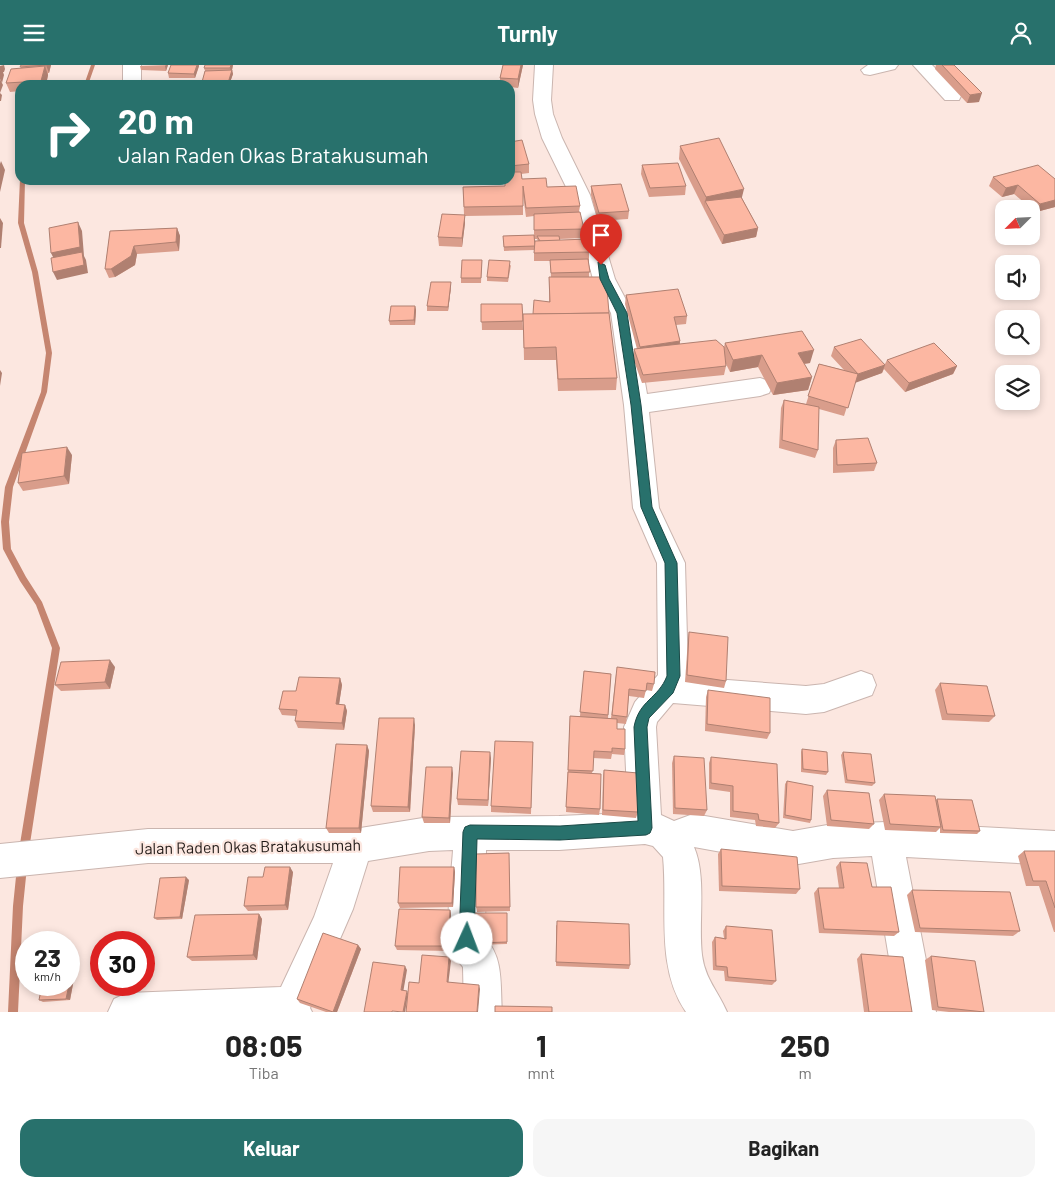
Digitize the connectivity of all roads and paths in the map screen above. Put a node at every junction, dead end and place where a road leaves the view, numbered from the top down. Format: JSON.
{"nodes":[{"id":1,"x":132,"y":65,"type":"edge"},
{"id":2,"x":544,"y":65,"type":"edge"},
{"id":3,"x":889,"y":65,"type":"edge"},
{"id":4,"x":922,"y":65,"type":"edge"},
{"id":5,"x":870,"y":70,"type":"dead end"},
{"id":6,"x":132,"y":80,"type":"edge"},
{"id":7,"x":952,"y":96,"type":"dead end"},
{"id":8,"x":760,"y":387,"type":"dead end"},
{"id":9,"x":636,"y":405,"type":"junction"},
{"id":10,"x":861,"y":685,"type":"dead end"},
{"id":11,"x":668,"y":689,"type":"junction"},
{"id":12,"x":470,"y":832,"type":"junction"},
{"id":13,"x":659,"y":834,"type":"junction"},
{"id":14,"x":886,"y":839,"type":"junction"},
{"id":15,"x":354,"y":846,"type":"junction"},
{"id":16,"x":1055,"y":848,"type":"edge"},
{"id":17,"x":0,"y":861,"type":"edge"},
{"id":18,"x":701,"y":1008,"type":"edge"},
{"id":19,"x":291,"y":1011,"type":"edge"},
{"id":20,"x":128,"y":1012,"type":"edge"},
{"id":21,"x":483,"y":1012,"type":"edge"},
{"id":22,"x":917,"y":1012,"type":"edge"}],
"edges":[{"from":1,"to":6,"type":"street"},
{"from":2,"to":9,"type":"street"},
{"from":3,"to":5,"type":"street"},
{"from":4,"to":7,"type":"street"},
{"from":8,"to":9,"type":"street"},
{"from":9,"to":11,"type":"street"},
{"from":10,"to":11,"type":"street"},
{"from":11,"to":13,"type":"street"},
{"from":12,"to":13,"type":"street","name":"Jalan Raden Okas Bratakusumah"},
{"from":12,"to":15,"type":"street","name":"Jalan Raden Okas Bratakusumah"},
{"from":12,"to":21,"type":"street"},
{"from":13,"to":14,"type":"street","name":"Jalan Raden Okas Bratakusumah"},
{"from":13,"to":18,"type":"street"},
{"from":14,"to":16,"type":"street","name":"Jalan Raden Okas Bratakusumah"},
{"from":14,"to":22,"type":"street"},
{"from":15,"to":17,"type":"street","name":"Jalan Raden Okas Bratakusumah"},
{"from":15,"to":19,"type":"street"},
{"from":19,"to":20,"type":"street"}]}
